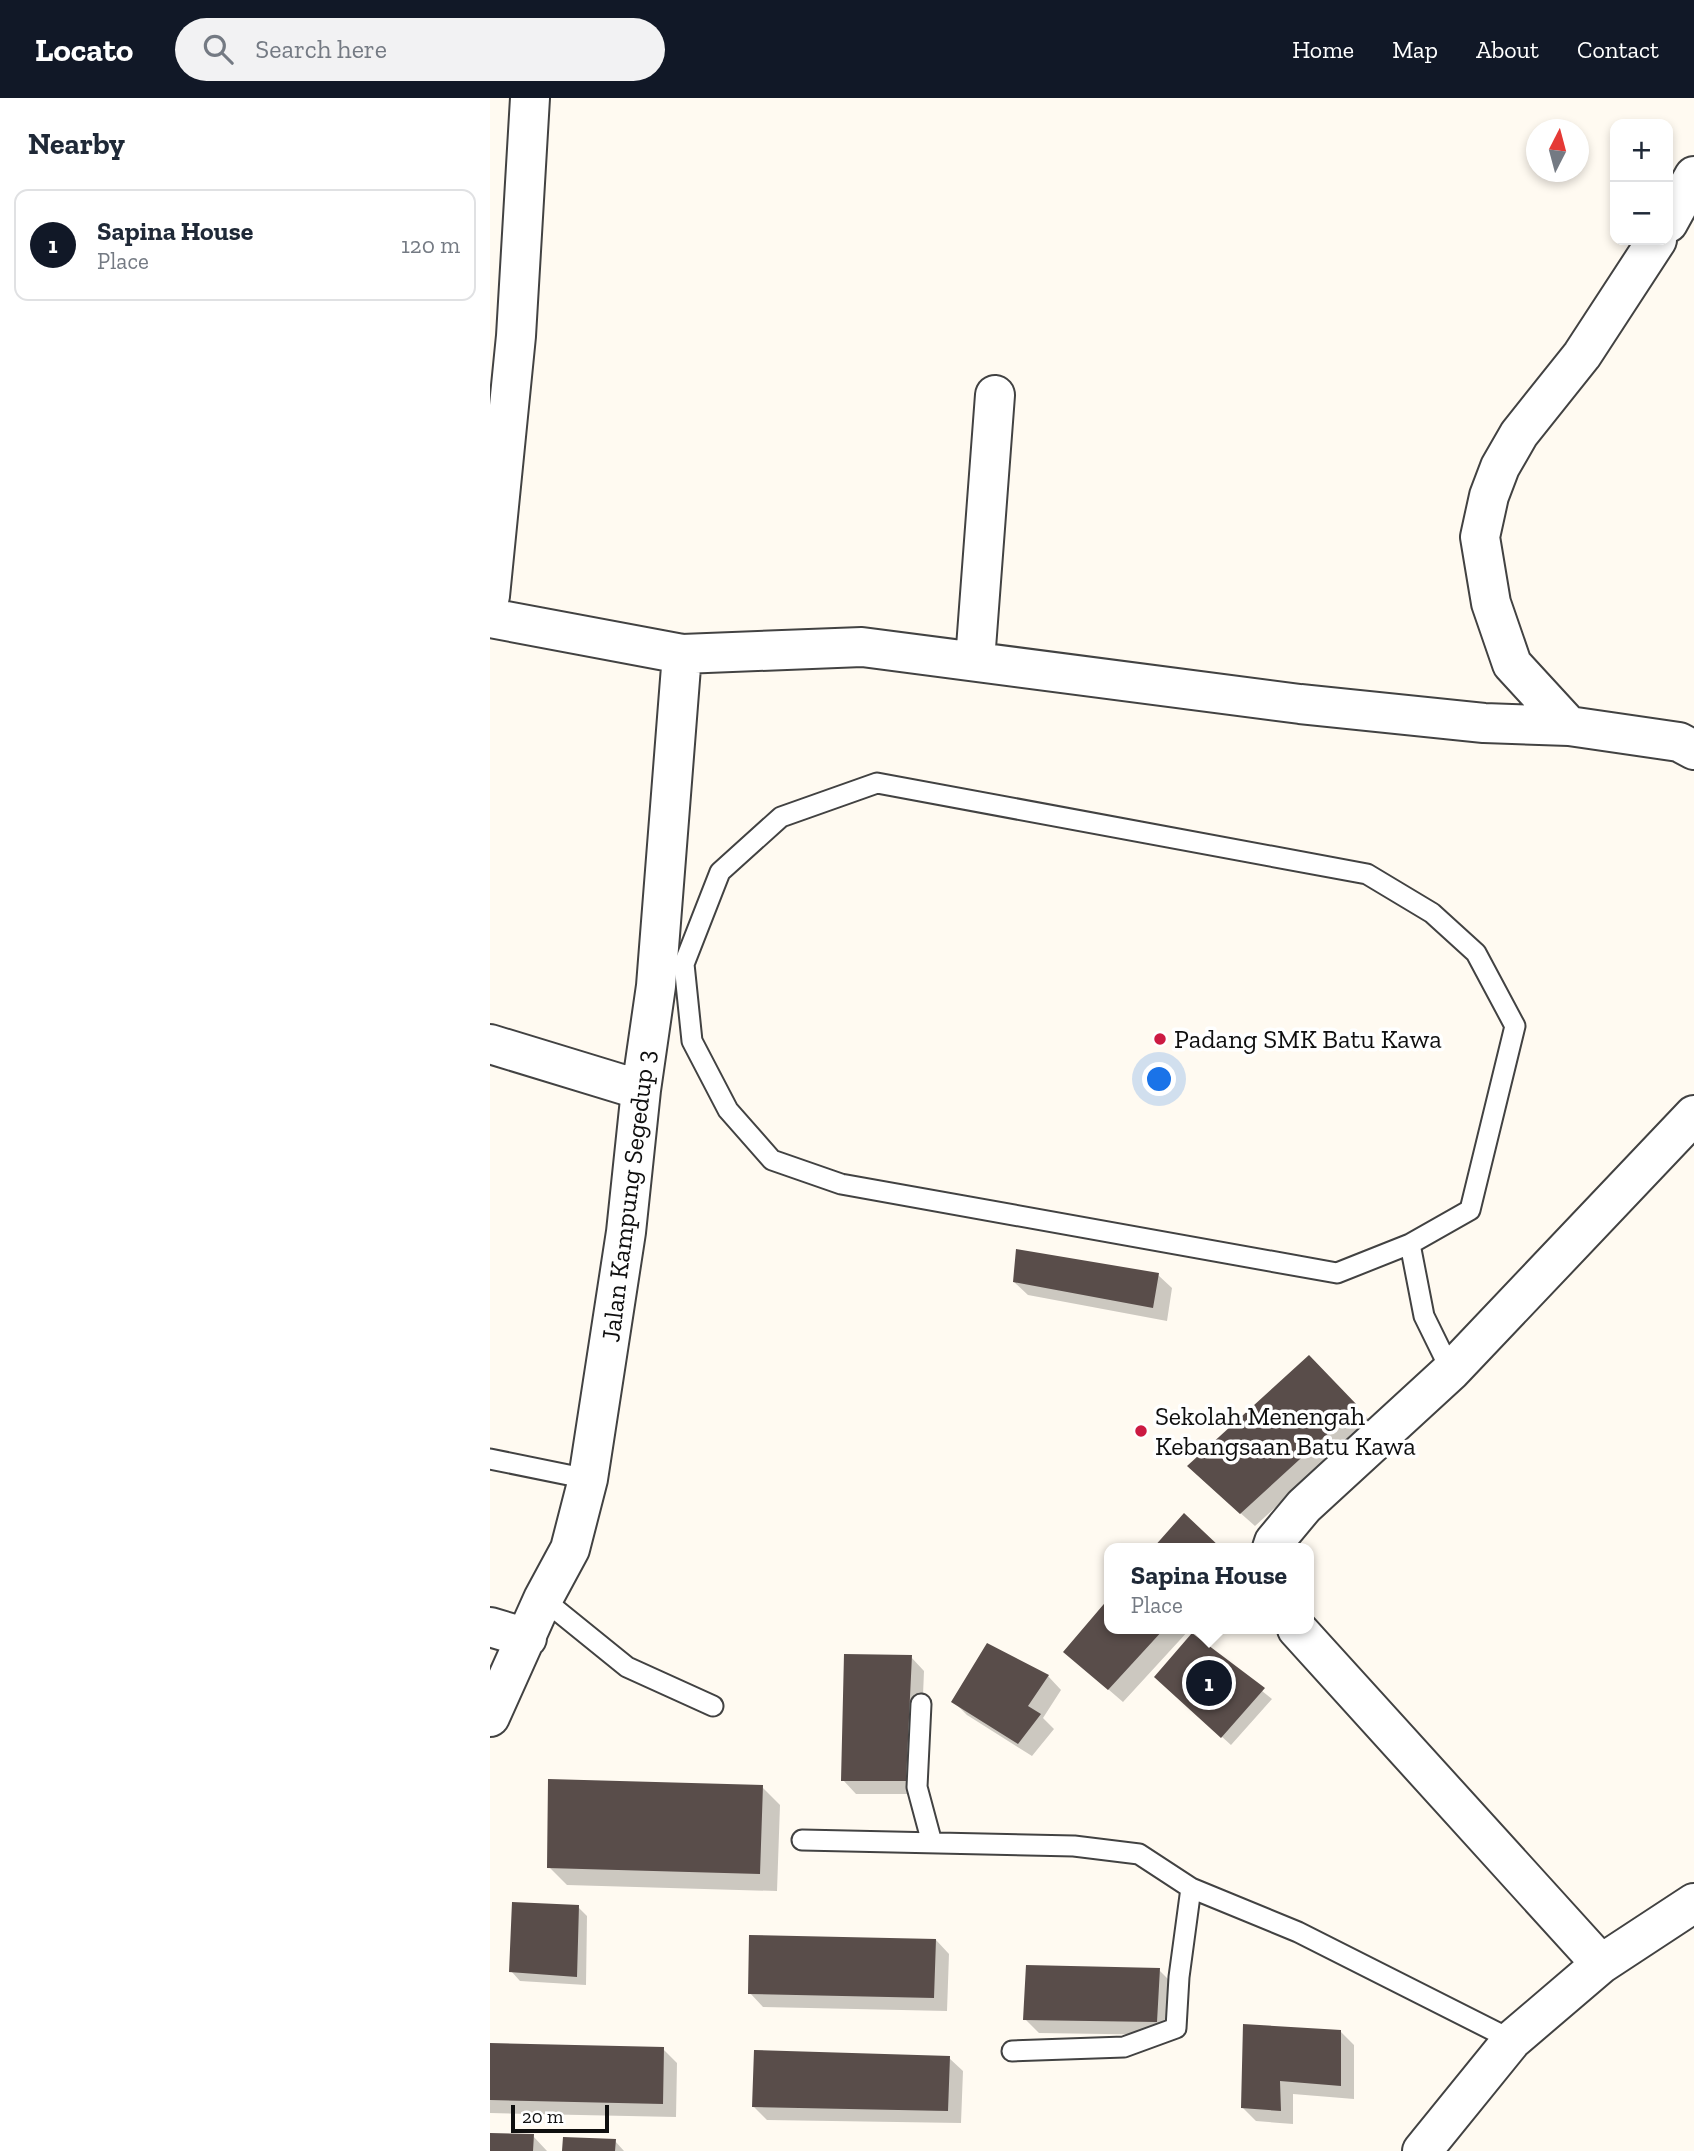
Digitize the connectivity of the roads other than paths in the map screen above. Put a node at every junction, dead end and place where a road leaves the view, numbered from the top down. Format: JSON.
{"nodes":[{"id":1,"x":530,"y":98,"type":"edge"},
{"id":2,"x":1694,"y":176,"type":"edge"},
{"id":3,"x":1673,"y":214,"type":"edge"},
{"id":4,"x":1654,"y":245,"type":"edge"},
{"id":5,"x":995,"y":395,"type":"dead end"},
{"id":6,"x":490,"y":596,"type":"edge"},
{"id":7,"x":490,"y":618,"type":"edge"},
{"id":8,"x":682,"y":654,"type":"junction"},
{"id":9,"x":975,"y":661,"type":"junction"},
{"id":10,"x":1569,"y":726,"type":"junction"},
{"id":11,"x":1694,"y":750,"type":"edge"},
{"id":12,"x":490,"y":1044,"type":"edge"},
{"id":13,"x":641,"y":1090,"type":"junction"},
{"id":14,"x":1694,"y":1115,"type":"edge"},
{"id":15,"x":1410,"y":1244,"type":"junction"},
{"id":16,"x":1451,"y":1371,"type":"junction"},
{"id":17,"x":490,"y":1459,"type":"edge"},
{"id":18,"x":588,"y":1479,"type":"junction"},
{"id":19,"x":1273,"y":1543,"type":"edge"},
{"id":20,"x":543,"y":1600,"type":"junction"},
{"id":21,"x":490,"y":1627,"type":"edge"},
{"id":22,"x":1302,"y":1634,"type":"edge"},
{"id":23,"x":527,"y":1638,"type":"junction"},
{"id":24,"x":921,"y":1704,"type":"dead end"},
{"id":25,"x":712,"y":1706,"type":"dead end"},
{"id":26,"x":490,"y":1717,"type":"edge"},
{"id":27,"x":802,"y":1840,"type":"dead end"},
{"id":28,"x":932,"y":1843,"type":"junction"},
{"id":29,"x":1191,"y":1888,"type":"junction"},
{"id":30,"x":1694,"y":1903,"type":"edge"},
{"id":31,"x":1601,"y":1964,"type":"junction"},
{"id":32,"x":1512,"y":2040,"type":"junction"},
{"id":33,"x":1012,"y":2051,"type":"dead end"},
{"id":34,"x":1422,"y":2151,"type":"edge"}],
"edges":[{"from":1,"to":6,"type":"street"},
{"from":2,"to":3,"type":"street"},
{"from":4,"to":10,"type":"street"},
{"from":5,"to":9,"type":"street"},
{"from":7,"to":8,"type":"street"},
{"from":8,"to":9,"type":"street"},
{"from":8,"to":13,"type":"street","name":"Jalan Kampung Segedup 3"},
{"from":9,"to":10,"type":"street"},
{"from":10,"to":11,"type":"street"},
{"from":12,"to":13,"type":"street"},
{"from":13,"to":18,"type":"street","name":"Jalan Kampung Segedup 3"},
{"from":14,"to":16,"type":"street"},
{"from":15,"to":15,"type":"lane"},
{"from":15,"to":16,"type":"lane"},
{"from":16,"to":19,"type":"street"},
{"from":17,"to":18,"type":"lane"},
{"from":18,"to":20,"type":"street","name":"Jalan Kampung Segedup 3"},
{"from":20,"to":23,"type":"street","name":"Jalan Kampung Segedup 3"},
{"from":20,"to":25,"type":"lane"},
{"from":21,"to":23,"type":"street"},
{"from":22,"to":31,"type":"street"},
{"from":23,"to":26,"type":"street","name":"Jalan Kampung Segedup 3"},
{"from":24,"to":28,"type":"lane"},
{"from":27,"to":28,"type":"lane"},
{"from":28,"to":29,"type":"lane"},
{"from":29,"to":32,"type":"lane"},
{"from":29,"to":33,"type":"lane"},
{"from":30,"to":31,"type":"street"},
{"from":31,"to":32,"type":"street"},
{"from":32,"to":34,"type":"street"}]}
